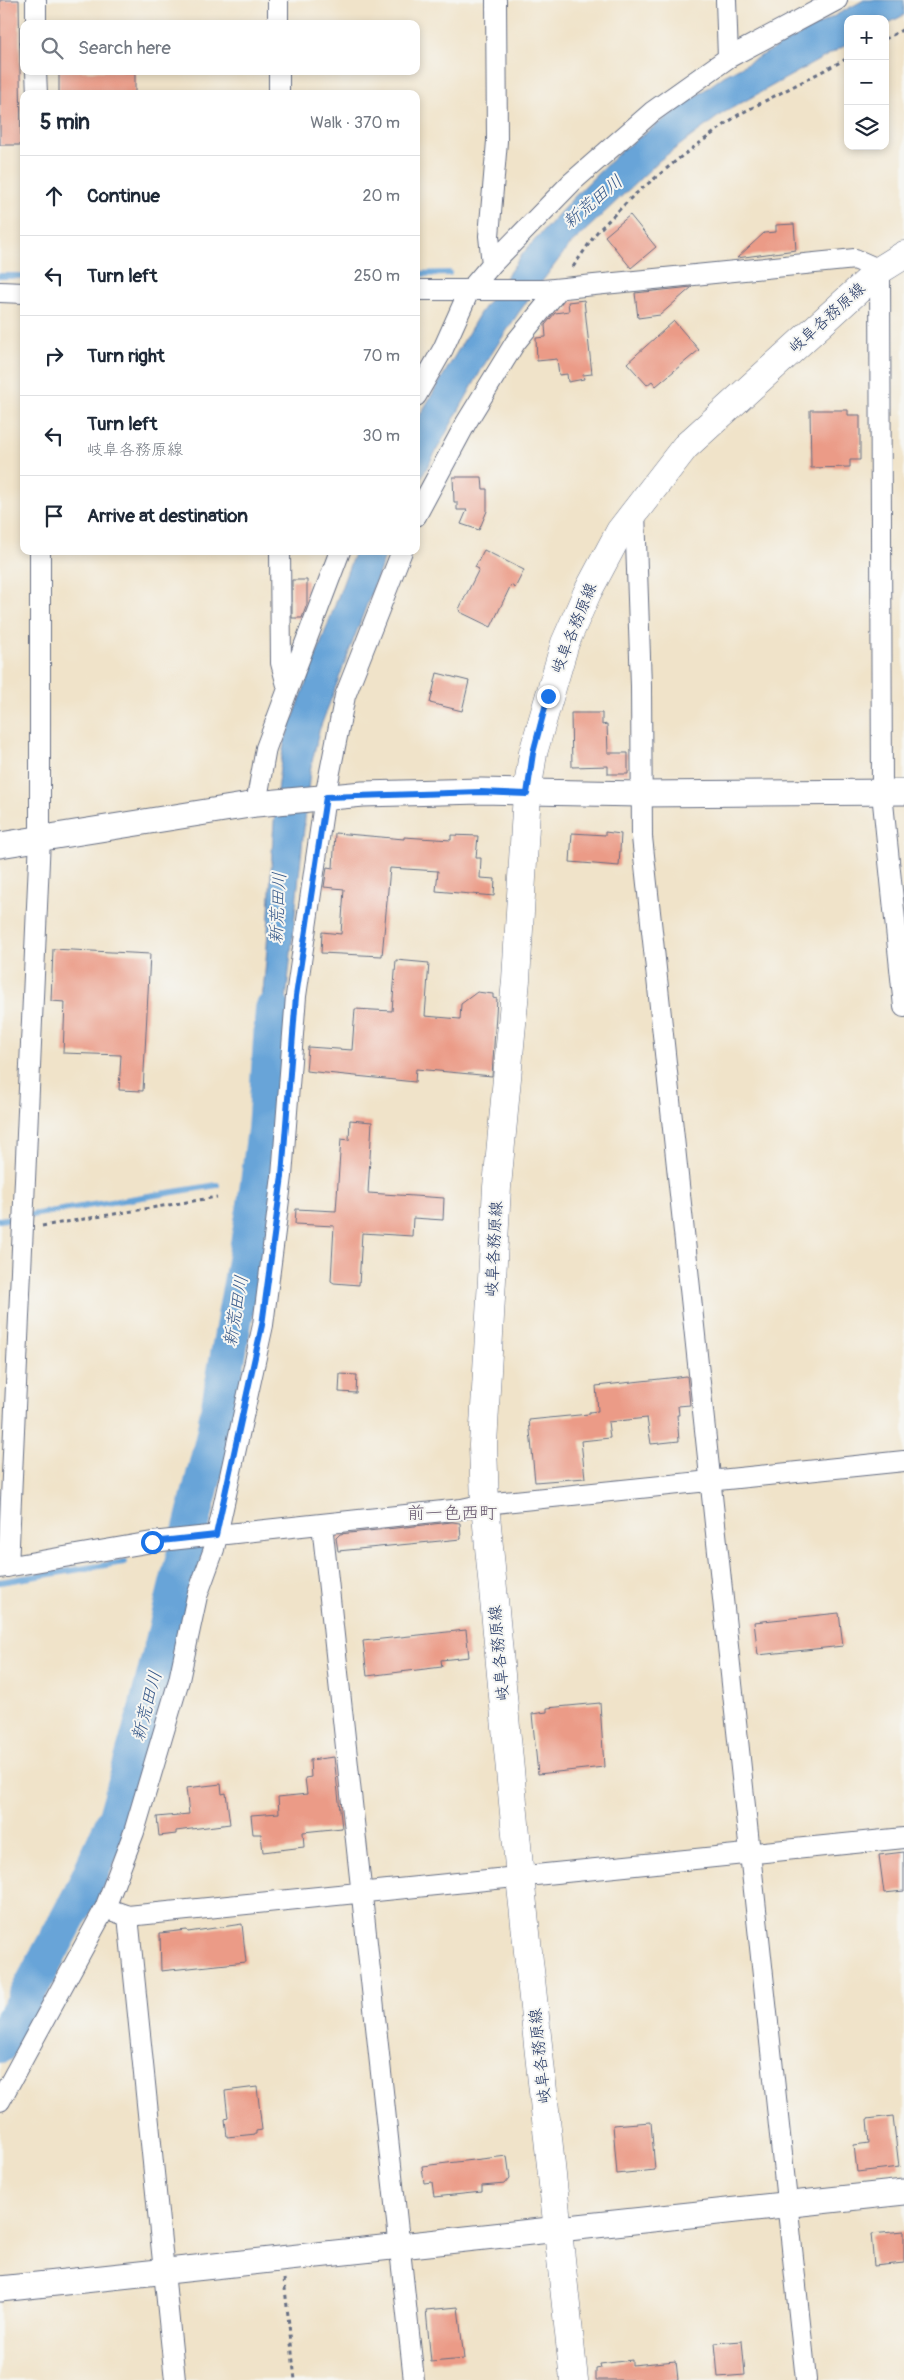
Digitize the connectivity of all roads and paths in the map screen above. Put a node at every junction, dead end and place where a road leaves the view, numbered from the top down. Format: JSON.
{"nodes":[{"id":1,"x":36,"y":0,"type":"edge"},
{"id":2,"x":278,"y":0,"type":"edge"},
{"id":3,"x":496,"y":0,"type":"edge"},
{"id":4,"x":726,"y":0,"type":"edge"},
{"id":5,"x":837,"y":0,"type":"edge"},
{"id":6,"x":36,"y":20,"type":"edge"},
{"id":7,"x":278,"y":20,"type":"edge"},
{"id":8,"x":904,"y":29,"type":"edge"},
{"id":9,"x":889,"y":37,"type":"edge"},
{"id":10,"x":728,"y":58,"type":"junction"},
{"id":11,"x":844,"y":60,"type":"edge"},
{"id":12,"x":36,"y":75,"type":"edge"},
{"id":13,"x":279,"y":75,"type":"edge"},
{"id":14,"x":37,"y":90,"type":"edge"},
{"id":15,"x":279,"y":90,"type":"edge"},
{"id":16,"x":904,"y":255,"type":"edge"},
{"id":17,"x":492,"y":264,"type":"junction"},
{"id":18,"x":880,"y":270,"type":"junction"},
{"id":19,"x":551,"y":289,"type":"junction"},
{"id":20,"x":420,"y":290,"type":"edge"},
{"id":21,"x":469,"y":291,"type":"junction"},
{"id":22,"x":0,"y":292,"type":"edge"},
{"id":23,"x":20,"y":293,"type":"edge"},
{"id":24,"x":420,"y":389,"type":"edge"},
{"id":25,"x":420,"y":508,"type":"edge"},
{"id":26,"x":635,"y":512,"type":"junction"},
{"id":27,"x":40,"y":555,"type":"edge"},
{"id":28,"x":280,"y":555,"type":"edge"},
{"id":29,"x":338,"y":555,"type":"edge"},
{"id":30,"x":400,"y":555,"type":"edge"},
{"id":31,"x":288,"y":689,"type":"junction"},
{"id":32,"x":893,"y":793,"type":"edge"},
{"id":33,"x":527,"y":794,"type":"junction"},
{"id":34,"x":640,"y":794,"type":"junction"},
{"id":35,"x":319,"y":797,"type":"junction"},
{"id":36,"x":261,"y":804,"type":"junction"},
{"id":37,"x":40,"y":838,"type":"junction"},
{"id":38,"x":0,"y":845,"type":"edge"},
{"id":39,"x":904,"y":1007,"type":"edge"},
{"id":40,"x":217,"y":1197,"type":"dead end"},
{"id":41,"x":24,"y":1229,"type":"junction"},
{"id":42,"x":904,"y":1461,"type":"edge"},
{"id":43,"x":710,"y":1481,"type":"junction"},
{"id":44,"x":485,"y":1504,"type":"junction"},
{"id":45,"x":322,"y":1524,"type":"junction"},
{"id":46,"x":212,"y":1535,"type":"junction"},
{"id":47,"x":4,"y":1567,"type":"edge"},
{"id":48,"x":904,"y":1838,"type":"edge"},
{"id":49,"x":751,"y":1852,"type":"junction"},
{"id":50,"x":520,"y":1877,"type":"junction"},
{"id":51,"x":362,"y":1892,"type":"junction"},
{"id":52,"x":105,"y":1908,"type":"junction"},
{"id":53,"x":128,"y":1916,"type":"junction"},
{"id":54,"x":0,"y":2100,"type":"edge"},
{"id":55,"x":904,"y":2192,"type":"edge"},
{"id":56,"x":787,"y":2204,"type":"junction"},
{"id":57,"x":559,"y":2230,"type":"junction"},
{"id":58,"x":400,"y":2247,"type":"junction"},
{"id":59,"x":282,"y":2259,"type":"junction"},
{"id":60,"x":164,"y":2271,"type":"junction"},
{"id":61,"x":0,"y":2289,"type":"edge"},
{"id":62,"x":175,"y":2380,"type":"edge"},
{"id":63,"x":295,"y":2380,"type":"edge"},
{"id":64,"x":414,"y":2380,"type":"edge"},
{"id":65,"x":574,"y":2380,"type":"edge"},
{"id":66,"x":806,"y":2380,"type":"edge"}],
"edges":[{"from":1,"to":6,"type":"street"},
{"from":2,"to":7,"type":"street"},
{"from":3,"to":17,"type":"street"},
{"from":4,"to":10,"type":"street"},
{"from":5,"to":10,"type":"street"},
{"from":8,"to":9,"type":"path"},
{"from":10,"to":17,"type":"street"},
{"from":11,"to":19,"type":"path"},
{"from":12,"to":14,"type":"street"},
{"from":13,"to":15,"type":"street"},
{"from":16,"to":18,"type":"main road","name":"岐阜各務原線"},
{"from":17,"to":21,"type":"street"},
{"from":18,"to":19,"type":"street"},
{"from":18,"to":26,"type":"main road","name":"岐阜各務原線"},
{"from":18,"to":32,"type":"street"},
{"from":19,"to":21,"type":"street"},
{"from":19,"to":25,"type":"street"},
{"from":20,"to":21,"type":"street"},
{"from":21,"to":24,"type":"street"},
{"from":22,"to":23,"type":"street"},
{"from":26,"to":33,"type":"main road","name":"岐阜各務原線"},
{"from":26,"to":34,"type":"street"},
{"from":27,"to":37,"type":"street"},
{"from":28,"to":31,"type":"street"},
{"from":29,"to":31,"type":"street"},
{"from":30,"to":35,"type":"street"},
{"from":31,"to":36,"type":"street"},
{"from":32,"to":34,"type":"street"},
{"from":32,"to":39,"type":"street"},
{"from":33,"to":34,"type":"street"},
{"from":33,"to":35,"type":"street"},
{"from":33,"to":44,"type":"main road","name":"岐阜各務原線"},
{"from":34,"to":43,"type":"street"},
{"from":35,"to":36,"type":"street"},
{"from":35,"to":46,"type":"street"},
{"from":36,"to":37,"type":"street"},
{"from":37,"to":38,"type":"street"},
{"from":37,"to":41,"type":"street"},
{"from":40,"to":41,"type":"path"},
{"from":41,"to":47,"type":"street"},
{"from":42,"to":43,"type":"street"},
{"from":43,"to":44,"type":"street"},
{"from":43,"to":49,"type":"street"},
{"from":44,"to":45,"type":"street"},
{"from":44,"to":50,"type":"main road","name":"岐阜各務原線"},
{"from":45,"to":46,"type":"street"},
{"from":45,"to":51,"type":"street"},
{"from":46,"to":47,"type":"street"},
{"from":46,"to":52,"type":"street"},
{"from":48,"to":49,"type":"street"},
{"from":49,"to":50,"type":"street"},
{"from":49,"to":56,"type":"street"},
{"from":50,"to":51,"type":"street"},
{"from":50,"to":57,"type":"main road","name":"岐阜各務原線"},
{"from":51,"to":53,"type":"street"},
{"from":51,"to":58,"type":"street"},
{"from":52,"to":53,"type":"street"},
{"from":52,"to":54,"type":"street"},
{"from":53,"to":60,"type":"street"},
{"from":55,"to":56,"type":"street"},
{"from":56,"to":57,"type":"street"},
{"from":56,"to":66,"type":"street"},
{"from":57,"to":58,"type":"street"},
{"from":57,"to":65,"type":"main road","name":"岐阜各務原線"},
{"from":58,"to":59,"type":"street"},
{"from":58,"to":64,"type":"street"},
{"from":59,"to":60,"type":"street"},
{"from":59,"to":63,"type":"path"},
{"from":60,"to":61,"type":"street"},
{"from":60,"to":62,"type":"street"}]}
